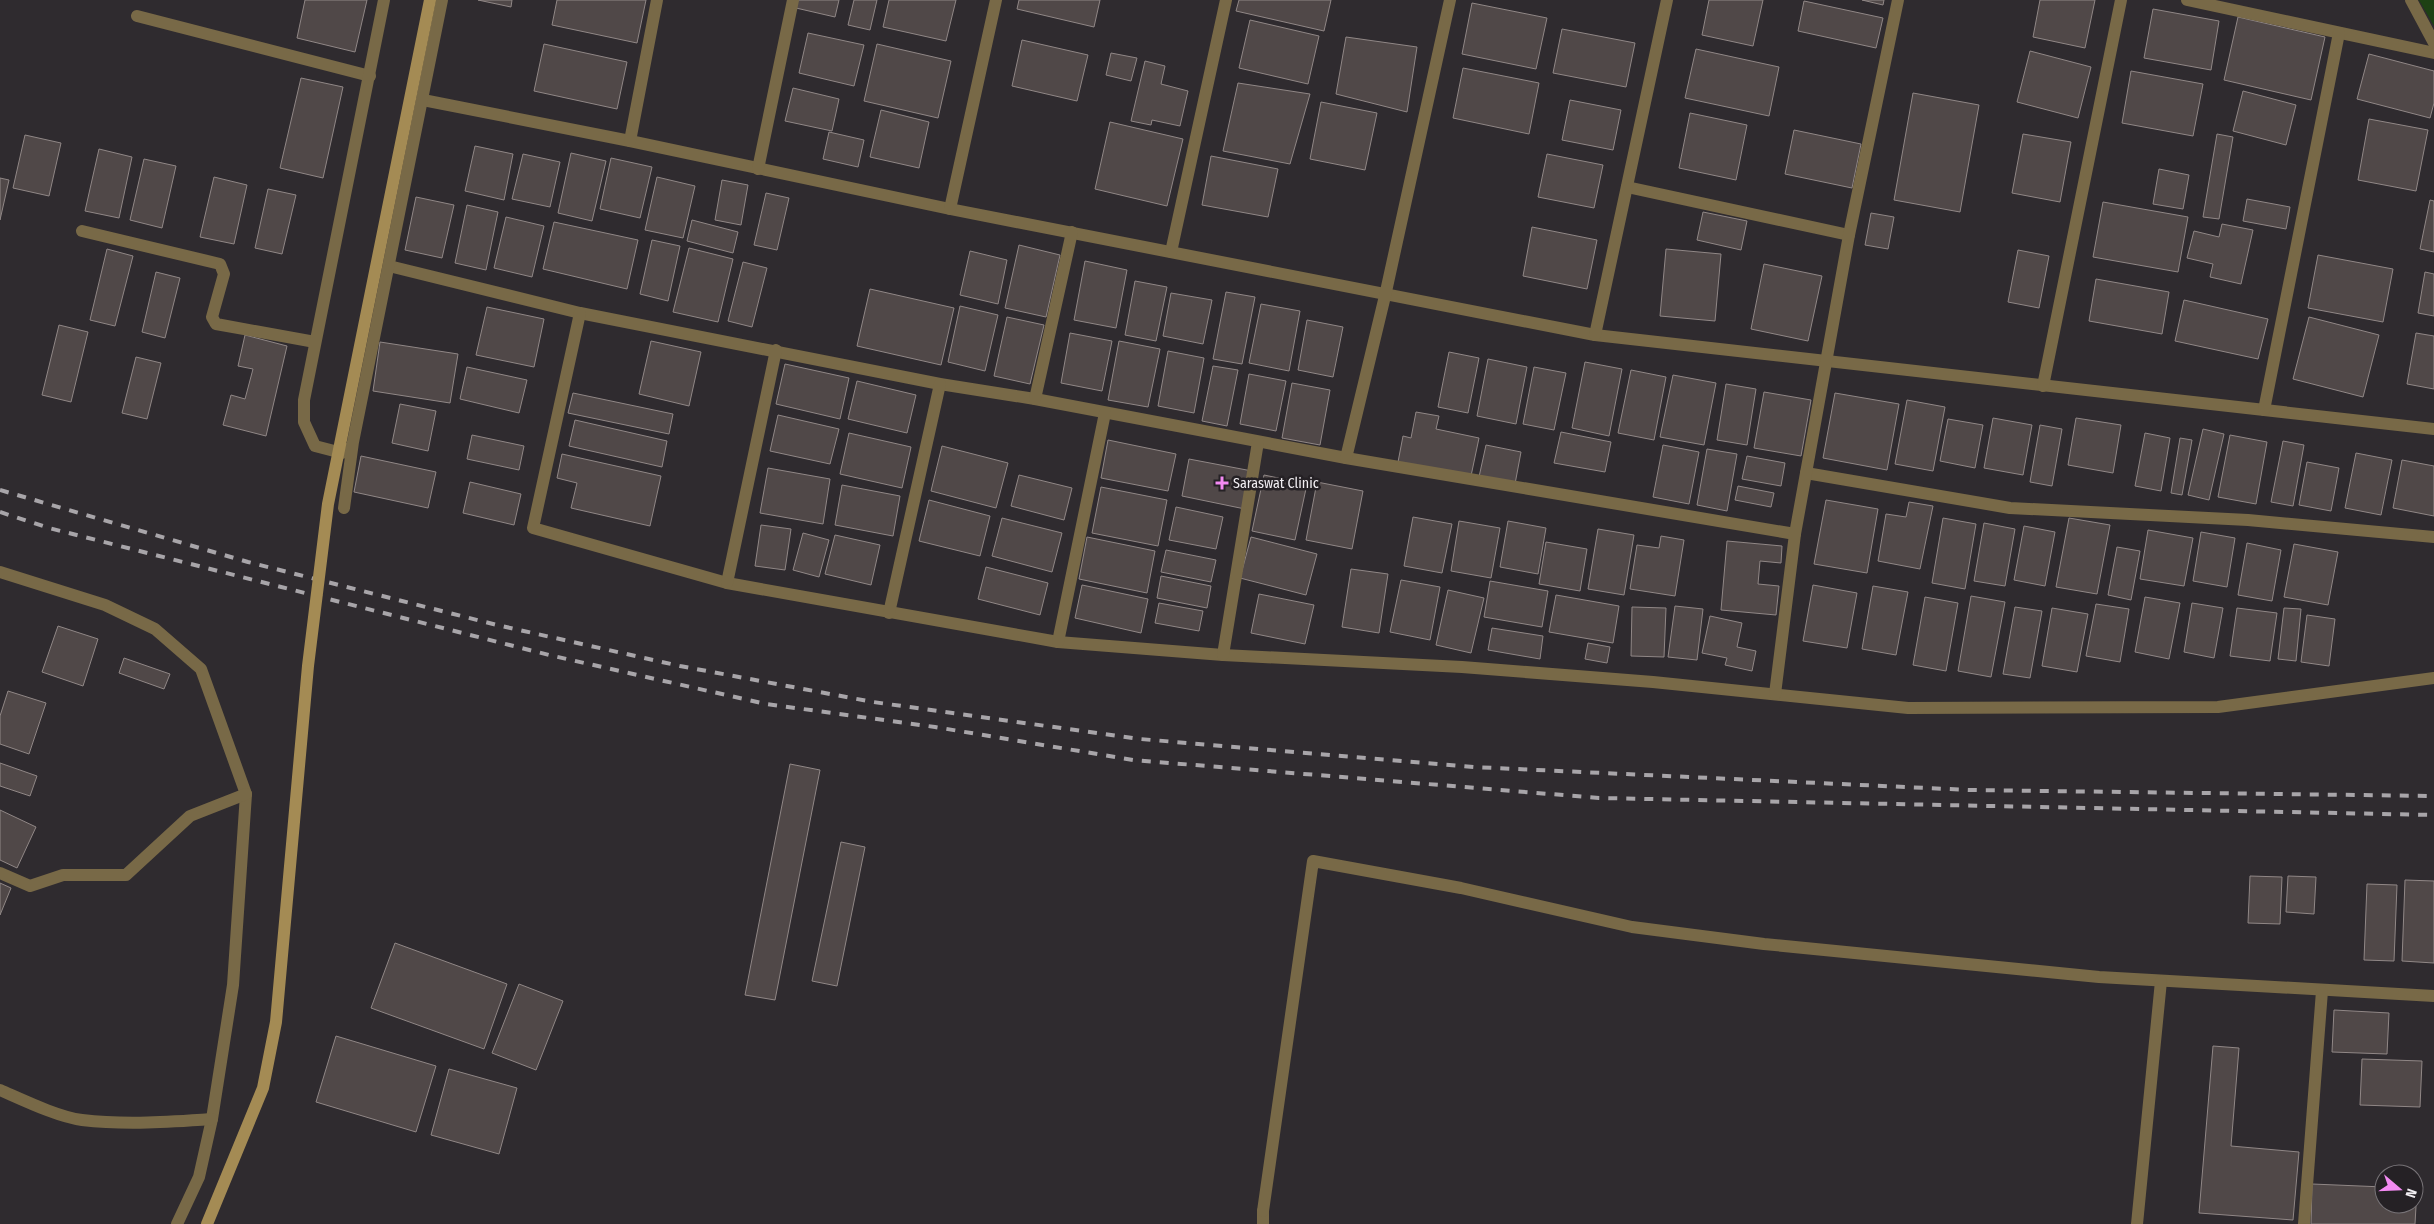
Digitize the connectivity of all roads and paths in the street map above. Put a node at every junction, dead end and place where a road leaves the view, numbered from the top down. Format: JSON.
{"nodes":[{"id":1,"x":384,"y":0,"type":"edge"},
{"id":2,"x":430,"y":0,"type":"edge"},
{"id":3,"x":442,"y":0,"type":"edge"},
{"id":4,"x":657,"y":0,"type":"edge"},
{"id":5,"x":794,"y":0,"type":"edge"},
{"id":6,"x":996,"y":0,"type":"edge"},
{"id":7,"x":1226,"y":0,"type":"edge"},
{"id":8,"x":1450,"y":0,"type":"edge"},
{"id":9,"x":1667,"y":0,"type":"edge"},
{"id":10,"x":1898,"y":0,"type":"edge"},
{"id":11,"x":2121,"y":0,"type":"edge"},
{"id":12,"x":2187,"y":0,"type":"edge"},
{"id":13,"x":2411,"y":0,"type":"edge"},
{"id":14,"x":137,"y":16,"type":"dead end"},
{"id":15,"x":2339,"y":33,"type":"junction"},
{"id":16,"x":2434,"y":43,"type":"edge"},
{"id":17,"x":2434,"y":53,"type":"edge"},
{"id":18,"x":370,"y":76,"type":"junction"},
{"id":19,"x":423,"y":100,"type":"junction"},
{"id":20,"x":630,"y":141,"type":"junction"},
{"id":21,"x":758,"y":169,"type":"junction"},
{"id":22,"x":1627,"y":187,"type":"junction"},
{"id":23,"x":950,"y":209,"type":"junction"},
{"id":24,"x":82,"y":230,"type":"dead end"},
{"id":25,"x":1072,"y":232,"type":"junction"},
{"id":26,"x":1849,"y":235,"type":"junction"},
{"id":27,"x":1170,"y":252,"type":"junction"},
{"id":28,"x":389,"y":266,"type":"junction"},
{"id":29,"x":1385,"y":296,"type":"junction"},
{"id":30,"x":580,"y":313,"type":"junction"},
{"id":31,"x":1595,"y":335,"type":"junction"},
{"id":32,"x":315,"y":342,"type":"junction"},
{"id":33,"x":776,"y":350,"type":"junction"},
{"id":34,"x":1827,"y":360,"type":"junction"},
{"id":35,"x":940,"y":384,"type":"junction"},
{"id":36,"x":2043,"y":386,"type":"junction"},
{"id":37,"x":1036,"y":399,"type":"junction"},
{"id":38,"x":2264,"y":410,"type":"junction"},
{"id":39,"x":1105,"y":413,"type":"junction"},
{"id":40,"x":2434,"y":429,"type":"edge"},
{"id":41,"x":353,"y":442,"type":"junction"},
{"id":42,"x":1258,"y":442,"type":"junction"},
{"id":43,"x":1346,"y":458,"type":"junction"},
{"id":44,"x":1806,"y":473,"type":"junction"},
{"id":45,"x":344,"y":508,"type":"dead end"},
{"id":46,"x":1795,"y":534,"type":"junction"},
{"id":47,"x":2434,"y":537,"type":"edge"},
{"id":48,"x":0,"y":572,"type":"edge"},
{"id":49,"x":727,"y":583,"type":"junction"},
{"id":50,"x":889,"y":614,"type":"junction"},
{"id":51,"x":1058,"y":642,"type":"junction"},
{"id":52,"x":1223,"y":654,"type":"junction"},
{"id":53,"x":2434,"y":678,"type":"edge"},
{"id":54,"x":1774,"y":694,"type":"junction"},
{"id":55,"x":246,"y":794,"type":"junction"},
{"id":56,"x":0,"y":873,"type":"edge"},
{"id":57,"x":2161,"y":981,"type":"junction"},
{"id":58,"x":2322,"y":990,"type":"junction"},
{"id":59,"x":2434,"y":996,"type":"edge"},
{"id":60,"x":0,"y":1090,"type":"edge"},
{"id":61,"x":212,"y":1119,"type":"junction"},
{"id":62,"x":177,"y":1224,"type":"edge"},
{"id":63,"x":207,"y":1224,"type":"edge"},
{"id":64,"x":1263,"y":1224,"type":"edge"},
{"id":65,"x":2137,"y":1224,"type":"edge"},
{"id":66,"x":2304,"y":1224,"type":"edge"}],
"edges":[{"from":1,"to":18,"type":"street"},
{"from":2,"to":63,"type":"street","bridge":true},
{"from":3,"to":19,"type":"street"},
{"from":4,"to":20,"type":"street"},
{"from":5,"to":21,"type":"street"},
{"from":6,"to":23,"type":"street"},
{"from":7,"to":27,"type":"street"},
{"from":8,"to":29,"type":"street"},
{"from":9,"to":22,"type":"street"},
{"from":10,"to":26,"type":"street"},
{"from":11,"to":36,"type":"street"},
{"from":12,"to":15,"type":"street"},
{"from":13,"to":16,"type":"street"},
{"from":14,"to":18,"type":"street"},
{"from":15,"to":17,"type":"street"},
{"from":15,"to":38,"type":"street"},
{"from":18,"to":32,"type":"street"},
{"from":19,"to":20,"type":"street"},
{"from":19,"to":28,"type":"street"},
{"from":20,"to":21,"type":"street"},
{"from":21,"to":23,"type":"street"},
{"from":22,"to":26,"type":"street"},
{"from":22,"to":31,"type":"street"},
{"from":23,"to":25,"type":"street"},
{"from":24,"to":32,"type":"street"},
{"from":25,"to":27,"type":"street"},
{"from":25,"to":37,"type":"street"},
{"from":26,"to":34,"type":"street"},
{"from":27,"to":29,"type":"street"},
{"from":28,"to":30,"type":"street"},
{"from":28,"to":41,"type":"street"},
{"from":29,"to":31,"type":"street"},
{"from":29,"to":43,"type":"street"},
{"from":30,"to":33,"type":"street"},
{"from":30,"to":49,"type":"street"},
{"from":31,"to":34,"type":"street"},
{"from":32,"to":41,"type":"street"},
{"from":33,"to":35,"type":"street"},
{"from":33,"to":49,"type":"street"},
{"from":34,"to":36,"type":"street"},
{"from":34,"to":44,"type":"street"},
{"from":35,"to":37,"type":"street"},
{"from":35,"to":50,"type":"street"},
{"from":36,"to":38,"type":"street"},
{"from":37,"to":39,"type":"street"},
{"from":38,"to":40,"type":"street"},
{"from":39,"to":42,"type":"street"},
{"from":39,"to":51,"type":"street"},
{"from":41,"to":45,"type":"street"},
{"from":42,"to":43,"type":"street"},
{"from":42,"to":52,"type":"street"},
{"from":43,"to":46,"type":"street"},
{"from":44,"to":46,"type":"street"},
{"from":44,"to":47,"type":"street"},
{"from":46,"to":54,"type":"street"},
{"from":48,"to":55,"type":"street"},
{"from":49,"to":50,"type":"street"},
{"from":50,"to":51,"type":"street"},
{"from":51,"to":52,"type":"street"},
{"from":52,"to":54,"type":"street"},
{"from":53,"to":54,"type":"street"},
{"from":55,"to":56,"type":"street"},
{"from":55,"to":61,"type":"street"},
{"from":57,"to":58,"type":"street"},
{"from":57,"to":64,"type":"street"},
{"from":57,"to":65,"type":"street"},
{"from":58,"to":59,"type":"street"},
{"from":58,"to":66,"type":"street"},
{"from":60,"to":61,"type":"street"},
{"from":61,"to":62,"type":"street"}]}
